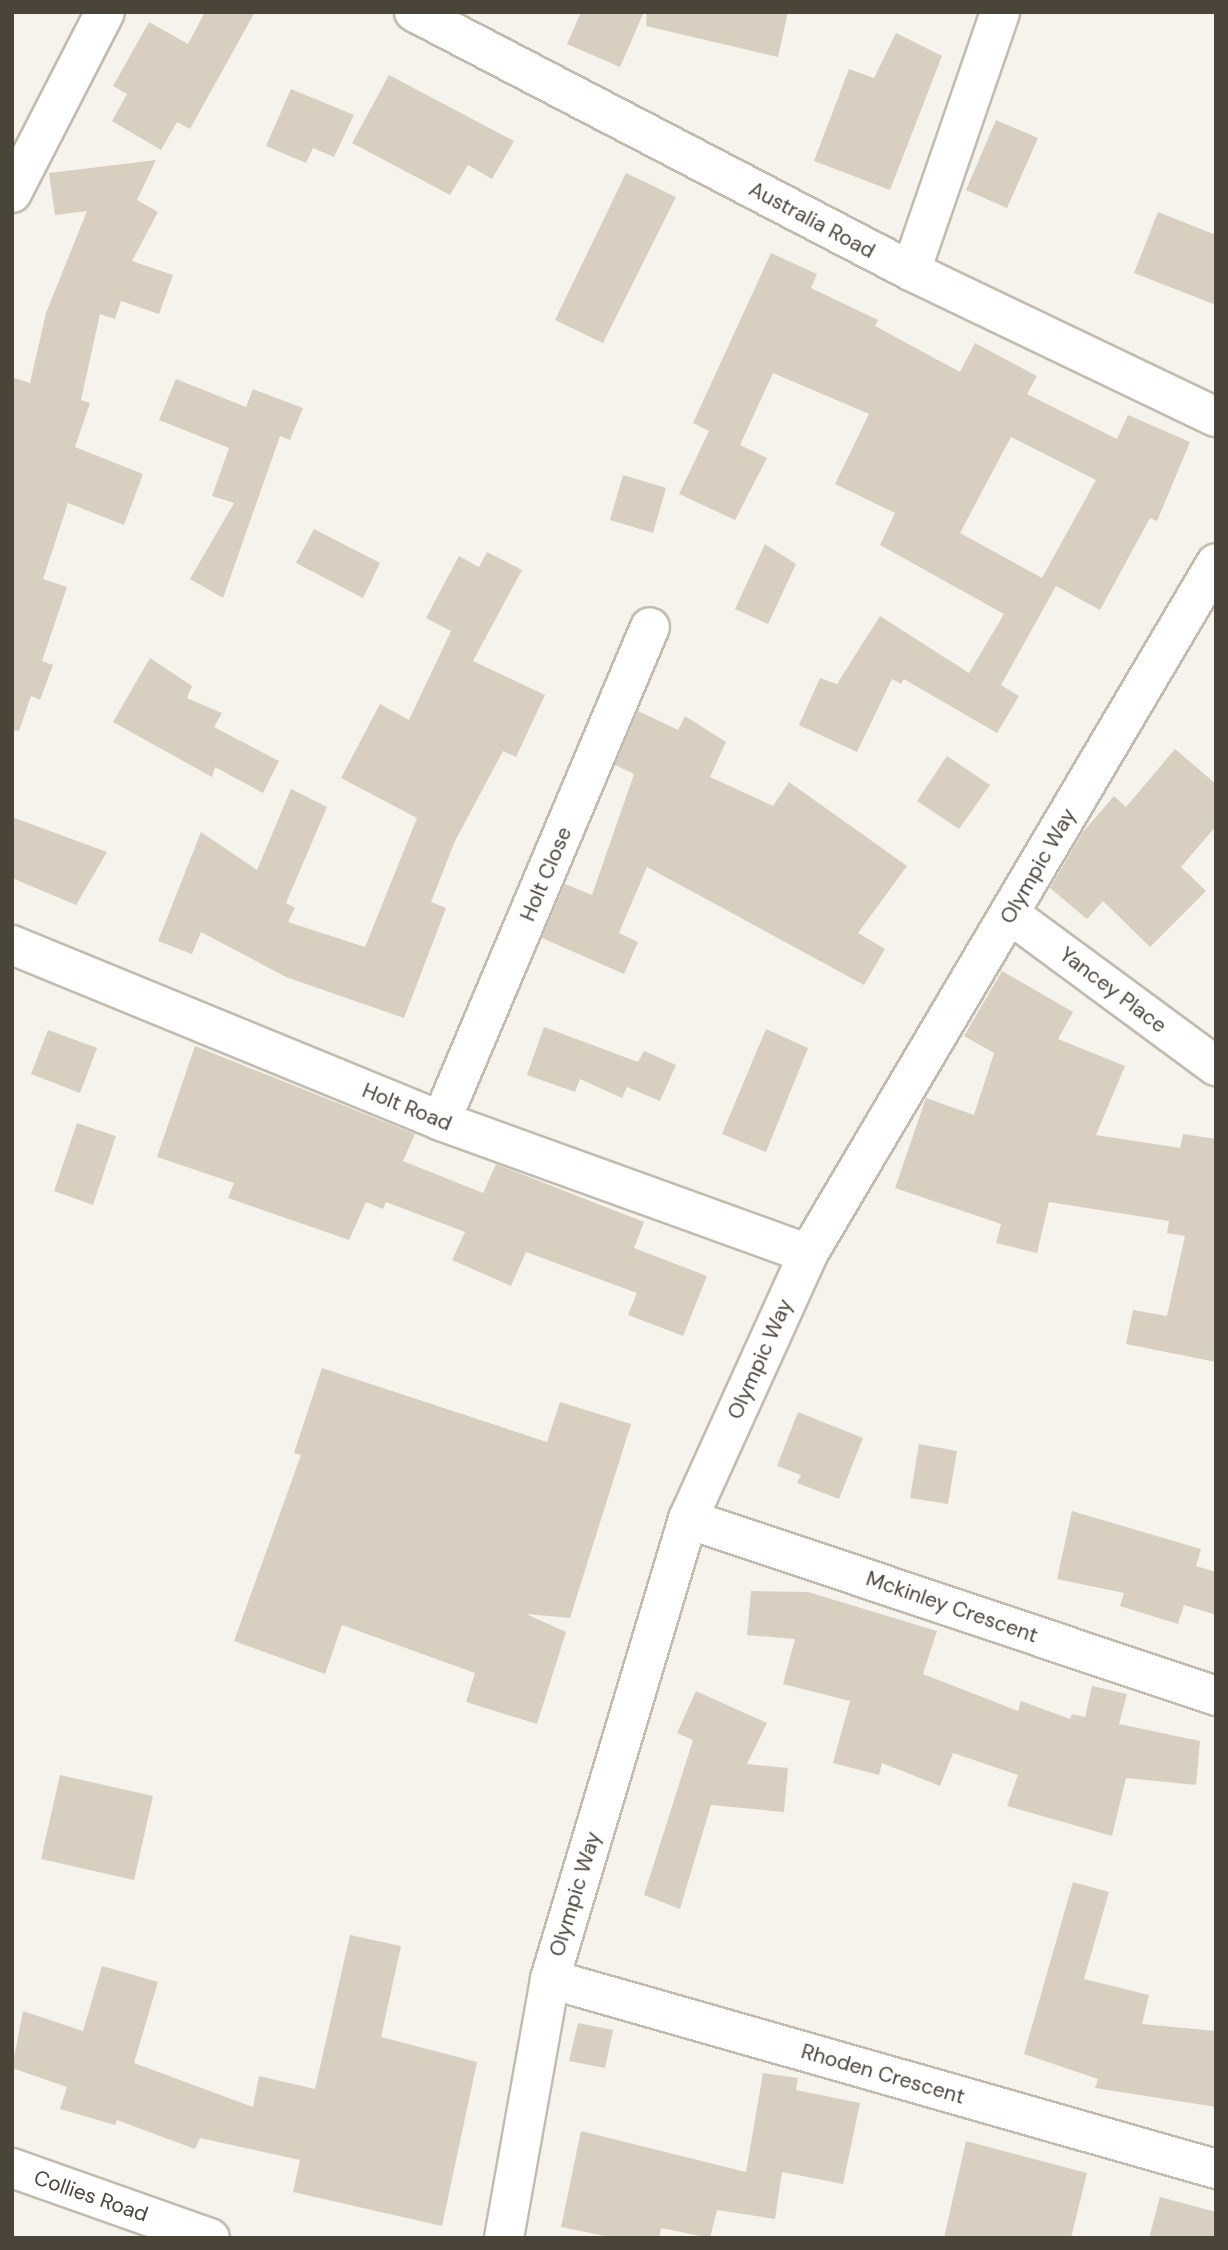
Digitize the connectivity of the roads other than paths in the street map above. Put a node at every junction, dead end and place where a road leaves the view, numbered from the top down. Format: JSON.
{"nodes":[{"id":1,"x":104,"y":12,"type":"edge"},
{"id":2,"x":414,"y":12,"type":"edge"},
{"id":3,"x":1000,"y":12,"type":"edge"},
{"id":4,"x":12,"y":193,"type":"edge"},
{"id":5,"x":911,"y":271,"type":"junction"},
{"id":6,"x":1216,"y":416,"type":"edge"},
{"id":7,"x":1216,"y":563,"type":"edge"},
{"id":8,"x":650,"y":627,"type":"dead end"},
{"id":9,"x":1011,"y":915,"type":"junction"},
{"id":10,"x":12,"y":945,"type":"edge"},
{"id":11,"x":1216,"y":1066,"type":"edge"},
{"id":12,"x":441,"y":1121,"type":"junction"},
{"id":13,"x":808,"y":1254,"type":"junction"},
{"id":14,"x":688,"y":1519,"type":"junction"},
{"id":15,"x":1216,"y":1696,"type":"edge"},
{"id":16,"x":550,"y":1979,"type":"junction"},
{"id":17,"x":12,"y":2168,"type":"edge"},
{"id":18,"x":1216,"y":2169,"type":"edge"},
{"id":19,"x":210,"y":2238,"type":"edge"},
{"id":20,"x":504,"y":2238,"type":"edge"}],
"edges":[{"from":1,"to":4,"type":"street"},
{"from":2,"to":5,"type":"street","name":"Australia Road"},
{"from":3,"to":5,"type":"street"},
{"from":5,"to":6,"type":"street","name":"Australia Road"},
{"from":7,"to":9,"type":"street","name":"Olympic Way"},
{"from":8,"to":12,"type":"street","name":"Holt Close"},
{"from":9,"to":11,"type":"street","name":"Yancey Place"},
{"from":9,"to":13,"type":"street","name":"Olympic Way"},
{"from":10,"to":12,"type":"street","name":"Holt Road"},
{"from":12,"to":13,"type":"street","name":"Holt Road"},
{"from":13,"to":14,"type":"street","name":"Olympic Way"},
{"from":14,"to":15,"type":"street","name":"Mckinley Crescent"},
{"from":14,"to":16,"type":"street","name":"Olympic Way"},
{"from":16,"to":18,"type":"street","name":"Rhoden Crescent"},
{"from":16,"to":20,"type":"street","name":"Olympic Way"},
{"from":17,"to":19,"type":"street","name":"Collies Road"}]}
